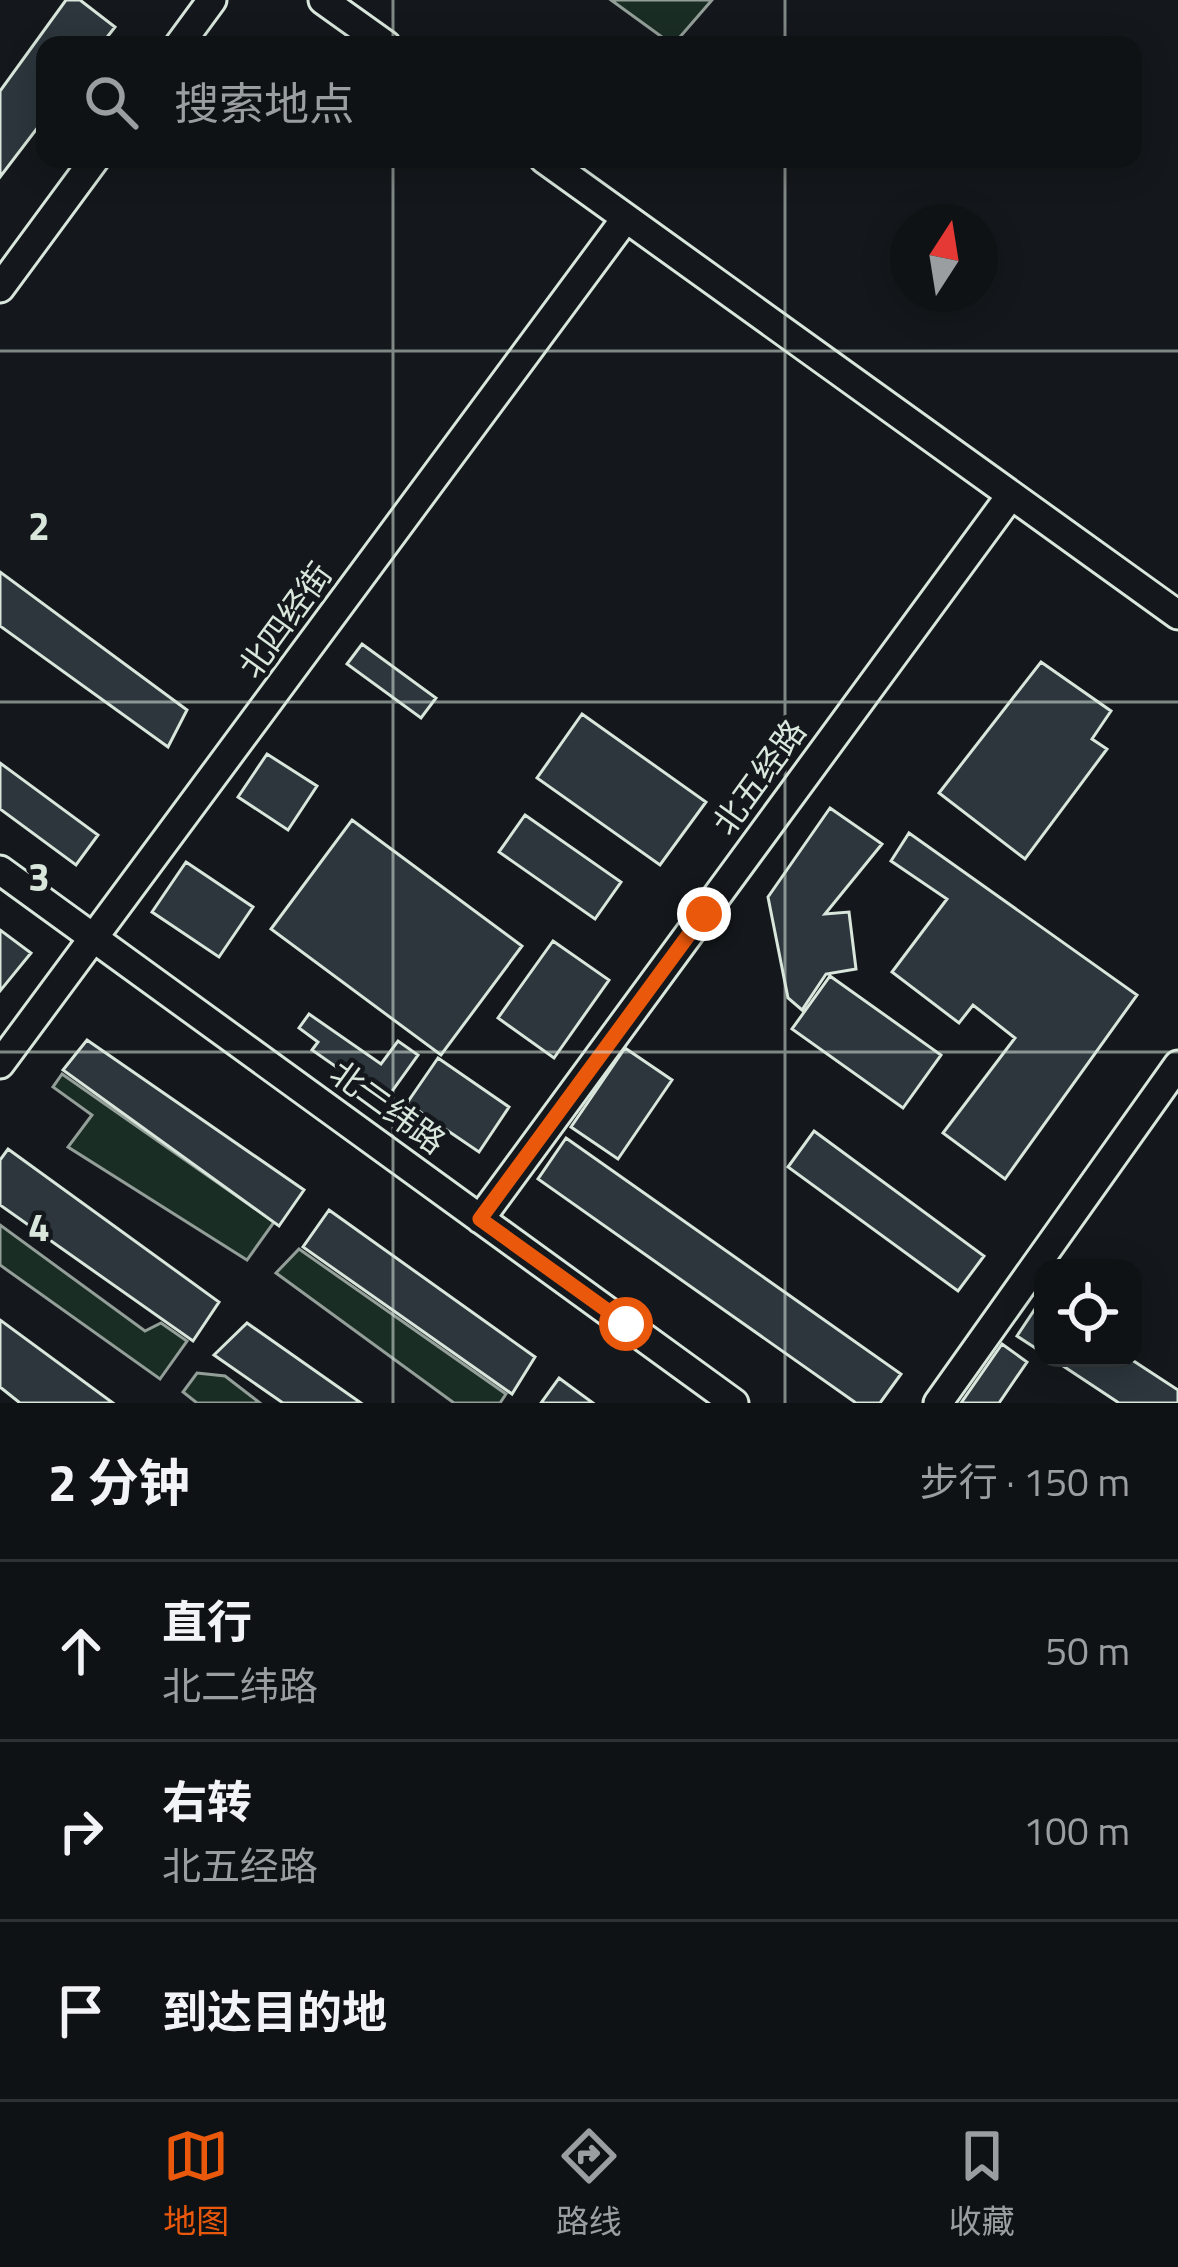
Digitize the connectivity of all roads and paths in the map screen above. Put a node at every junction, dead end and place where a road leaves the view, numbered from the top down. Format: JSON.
{"nodes":[{"id":1,"x":212,"y":0,"type":"edge"},
{"id":2,"x":323,"y":0,"type":"edge"},
{"id":3,"x":186,"y":36,"type":"edge"},
{"id":4,"x":373,"y":36,"type":"edge"},
{"id":5,"x":88,"y":168,"type":"edge"},
{"id":6,"x":557,"y":168,"type":"edge"},
{"id":7,"x":626,"y":218,"type":"junction"},
{"id":8,"x":0,"y":288,"type":"edge"},
{"id":9,"x":1011,"y":495,"type":"junction"},
{"id":10,"x":1178,"y":616,"type":"edge"},
{"id":11,"x":0,"y":870,"type":"edge"},
{"id":12,"x":95,"y":939,"type":"junction"},
{"id":13,"x":0,"y":1064,"type":"edge"},
{"id":14,"x":1178,"y":1065,"type":"edge"},
{"id":15,"x":480,"y":1219,"type":"junction"},
{"id":16,"x":734,"y":1403,"type":"edge"},
{"id":17,"x":938,"y":1403,"type":"edge"}],
"edges":[{"from":1,"to":3,"type":"street"},
{"from":2,"to":4,"type":"street"},
{"from":5,"to":8,"type":"street"},
{"from":6,"to":7,"type":"street"},
{"from":7,"to":9,"type":"street"},
{"from":7,"to":12,"type":"street","name":"北四经街"},
{"from":9,"to":10,"type":"street"},
{"from":9,"to":15,"type":"street","name":"北五经路"},
{"from":11,"to":12,"type":"street","name":"北二纬路"},
{"from":12,"to":13,"type":"street","name":"北四经街"},
{"from":12,"to":15,"type":"street","name":"北二纬路"},
{"from":14,"to":17,"type":"street"},
{"from":15,"to":16,"type":"street","name":"北二纬路"}]}
